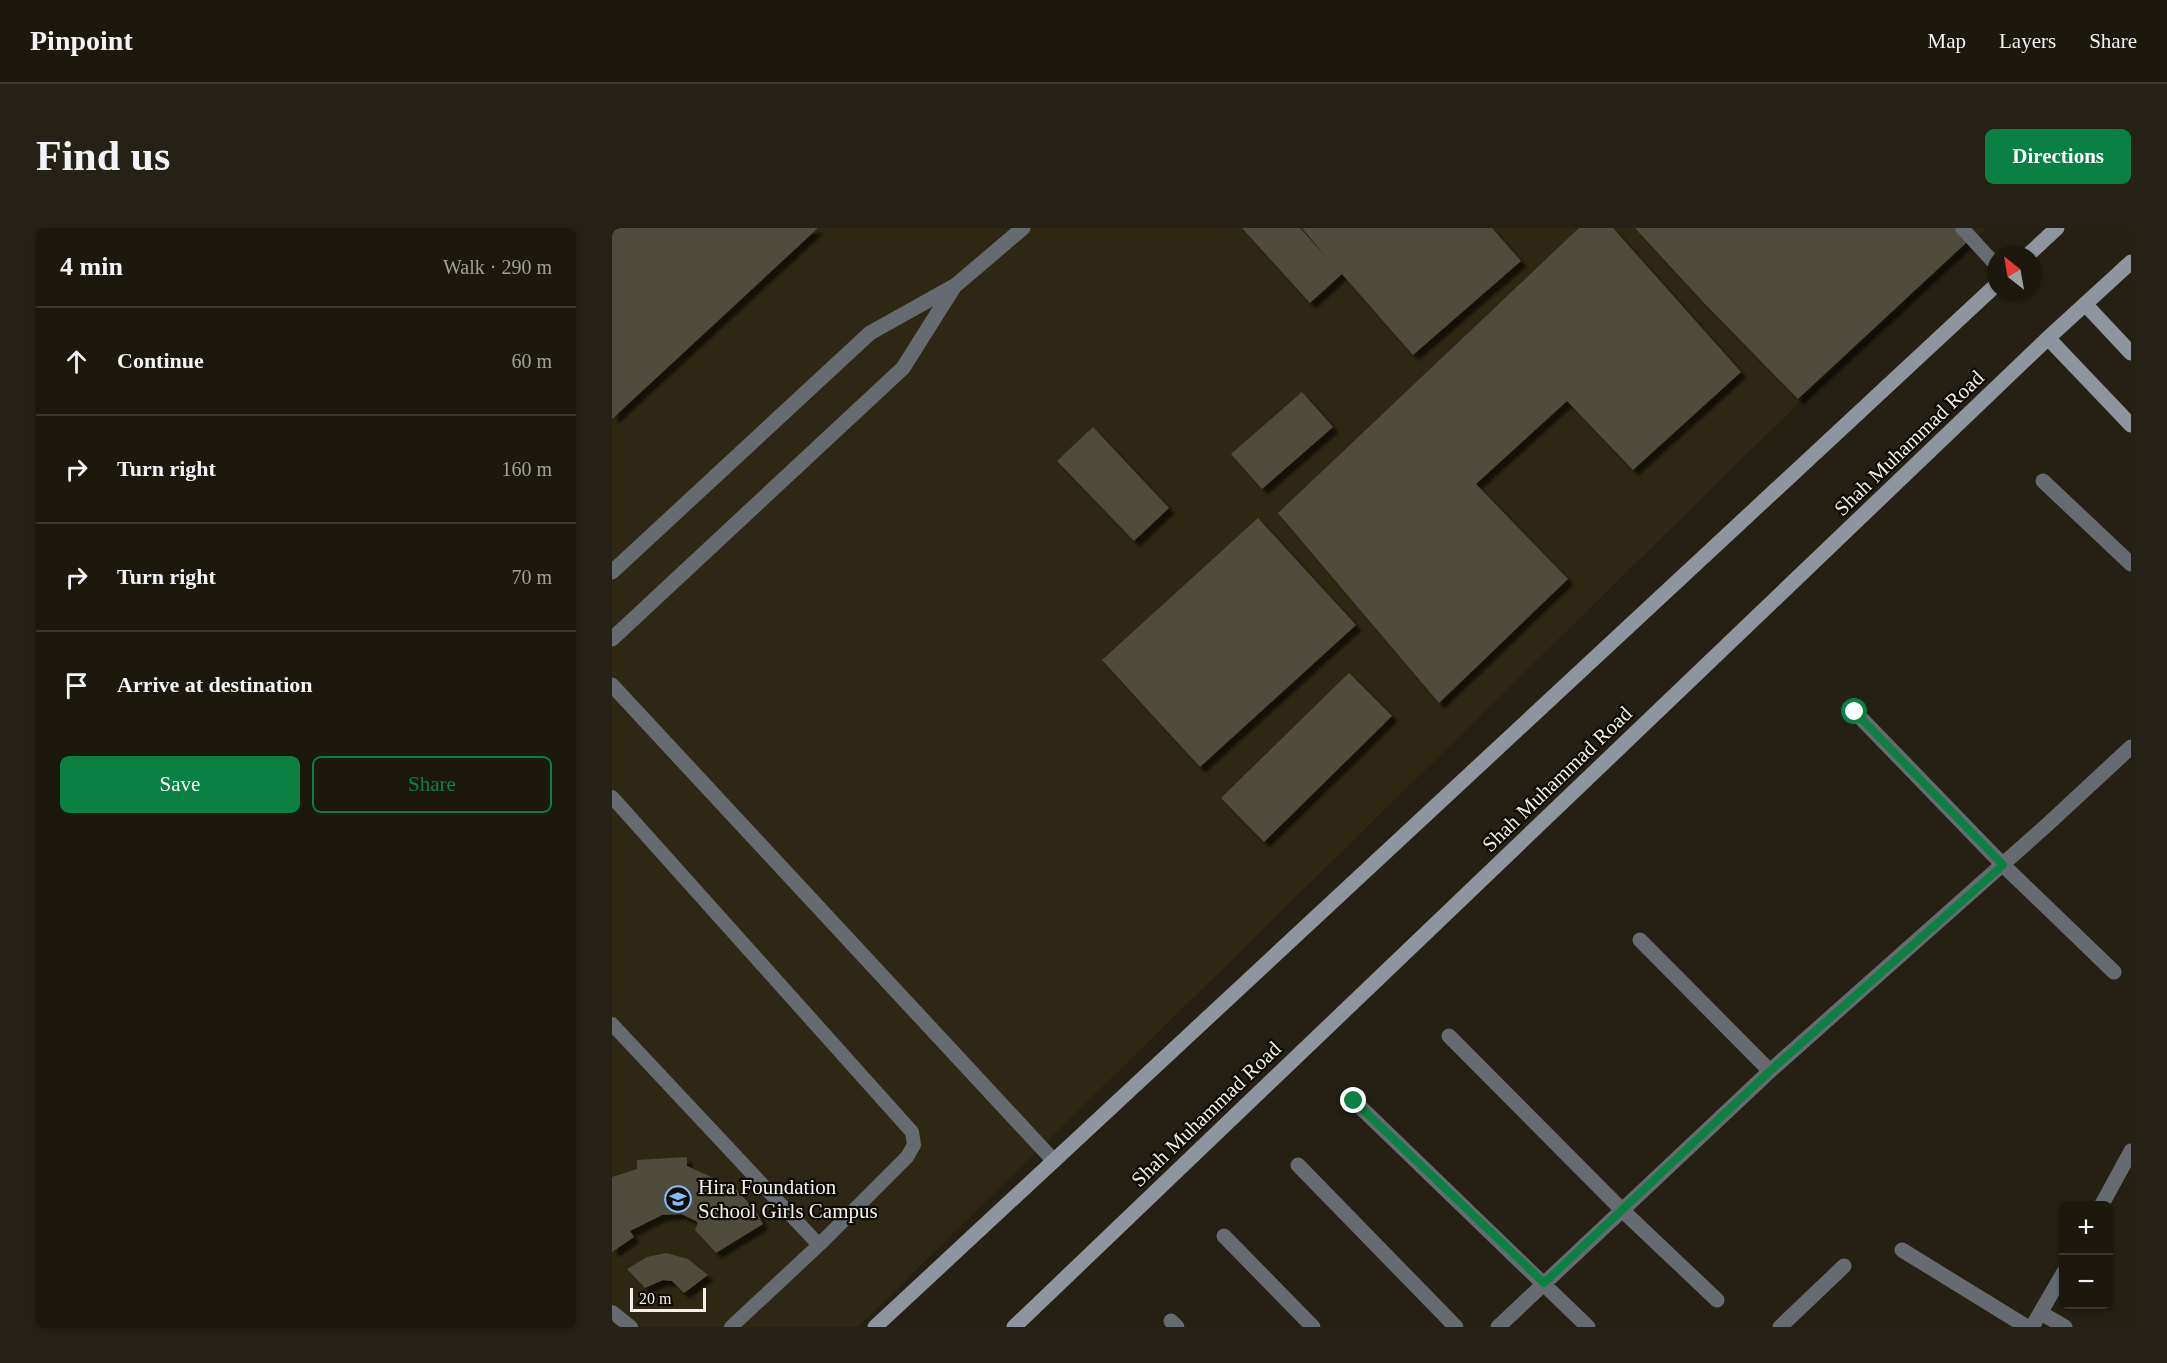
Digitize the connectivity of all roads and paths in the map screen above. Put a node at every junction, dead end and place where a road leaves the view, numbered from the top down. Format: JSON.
{"nodes":[{"id":1,"x":1023,"y":228,"type":"edge"},
{"id":2,"x":1962,"y":228,"type":"edge"},
{"id":3,"x":2057,"y":228,"type":"edge"},
{"id":4,"x":2038,"y":246,"type":"edge"},
{"id":5,"x":1987,"y":255,"type":"edge"},
{"id":6,"x":2131,"y":262,"type":"edge"},
{"id":7,"x":956,"y":285,"type":"junction"},
{"id":8,"x":1987,"y":293,"type":"edge"},
{"id":9,"x":2085,"y":304,"type":"junction"},
{"id":10,"x":2048,"y":339,"type":"junction"},
{"id":11,"x":2131,"y":353,"type":"edge"},
{"id":12,"x":2131,"y":425,"type":"edge"},
{"id":13,"x":2043,"y":481,"type":"dead end"},
{"id":14,"x":2131,"y":564,"type":"edge"},
{"id":15,"x":612,"y":572,"type":"edge"},
{"id":16,"x":612,"y":639,"type":"edge"},
{"id":17,"x":612,"y":685,"type":"edge"},
{"id":18,"x":1855,"y":712,"type":"dead end"},
{"id":19,"x":2131,"y":747,"type":"edge"},
{"id":20,"x":612,"y":797,"type":"edge"},
{"id":21,"x":2003,"y":865,"type":"junction"},
{"id":22,"x":1640,"y":940,"type":"dead end"},
{"id":23,"x":2114,"y":972,"type":"dead end"},
{"id":24,"x":612,"y":1024,"type":"edge"},
{"id":25,"x":1449,"y":1036,"type":"dead end"},
{"id":26,"x":1770,"y":1071,"type":"junction"},
{"id":27,"x":1354,"y":1101,"type":"dead end"},
{"id":28,"x":2131,"y":1151,"type":"edge"},
{"id":29,"x":1054,"y":1161,"type":"junction"},
{"id":30,"x":1298,"y":1165,"type":"dead end"},
{"id":31,"x":2104,"y":1201,"type":"edge"},
{"id":32,"x":1622,"y":1210,"type":"junction"},
{"id":33,"x":1224,"y":1236,"type":"dead end"},
{"id":34,"x":819,"y":1245,"type":"junction"},
{"id":35,"x":1902,"y":1250,"type":"dead end"},
{"id":36,"x":1844,"y":1266,"type":"dead end"},
{"id":37,"x":2059,"y":1281,"type":"edge"},
{"id":38,"x":1544,"y":1283,"type":"junction"},
{"id":39,"x":1717,"y":1300,"type":"dead end"},
{"id":40,"x":612,"y":1312,"type":"edge"},
{"id":41,"x":2041,"y":1313,"type":"junction"},
{"id":42,"x":631,"y":1327,"type":"edge"},
{"id":43,"x":731,"y":1327,"type":"edge"},
{"id":44,"x":875,"y":1327,"type":"edge"},
{"id":45,"x":1014,"y":1327,"type":"edge"},
{"id":46,"x":1313,"y":1327,"type":"edge"},
{"id":47,"x":1456,"y":1327,"type":"edge"},
{"id":48,"x":1498,"y":1327,"type":"edge"},
{"id":49,"x":1588,"y":1327,"type":"edge"},
{"id":50,"x":1780,"y":1327,"type":"edge"},
{"id":51,"x":2027,"y":1327,"type":"edge"},
{"id":52,"x":2032,"y":1327,"type":"edge"},
{"id":53,"x":2065,"y":1327,"type":"edge"}],
"edges":[{"from":1,"to":7,"type":"street"},
{"from":2,"to":5,"type":"lane"},
{"from":3,"to":4,"type":"street"},
{"from":6,"to":9,"type":"street","name":"Shah Muhammad Road"},
{"from":7,"to":15,"type":"street"},
{"from":7,"to":16,"type":"street"},
{"from":8,"to":29,"type":"street"},
{"from":9,"to":10,"type":"street","name":"Shah Muhammad Road"},
{"from":9,"to":11,"type":"street"},
{"from":10,"to":12,"type":"street"},
{"from":10,"to":45,"type":"street","name":"Shah Muhammad Road"},
{"from":13,"to":14,"type":"street"},
{"from":17,"to":29,"type":"street"},
{"from":18,"to":21,"type":"street"},
{"from":19,"to":21,"type":"street"},
{"from":20,"to":34,"type":"lane"},
{"from":21,"to":23,"type":"street"},
{"from":21,"to":26,"type":"street"},
{"from":22,"to":26,"type":"street"},
{"from":24,"to":34,"type":"lane"},
{"from":25,"to":32,"type":"street"},
{"from":26,"to":32,"type":"street"},
{"from":27,"to":38,"type":"street"},
{"from":28,"to":31,"type":"street"},
{"from":29,"to":44,"type":"street"},
{"from":30,"to":47,"type":"street"},
{"from":32,"to":38,"type":"street"},
{"from":32,"to":39,"type":"street"},
{"from":33,"to":46,"type":"street"},
{"from":34,"to":43,"type":"lane"},
{"from":35,"to":51,"type":"street"},
{"from":36,"to":50,"type":"street"},
{"from":37,"to":41,"type":"street"},
{"from":38,"to":48,"type":"street"},
{"from":38,"to":49,"type":"street"},
{"from":40,"to":42,"type":"lane"},
{"from":41,"to":52,"type":"street"},
{"from":41,"to":53,"type":"street"}]}
